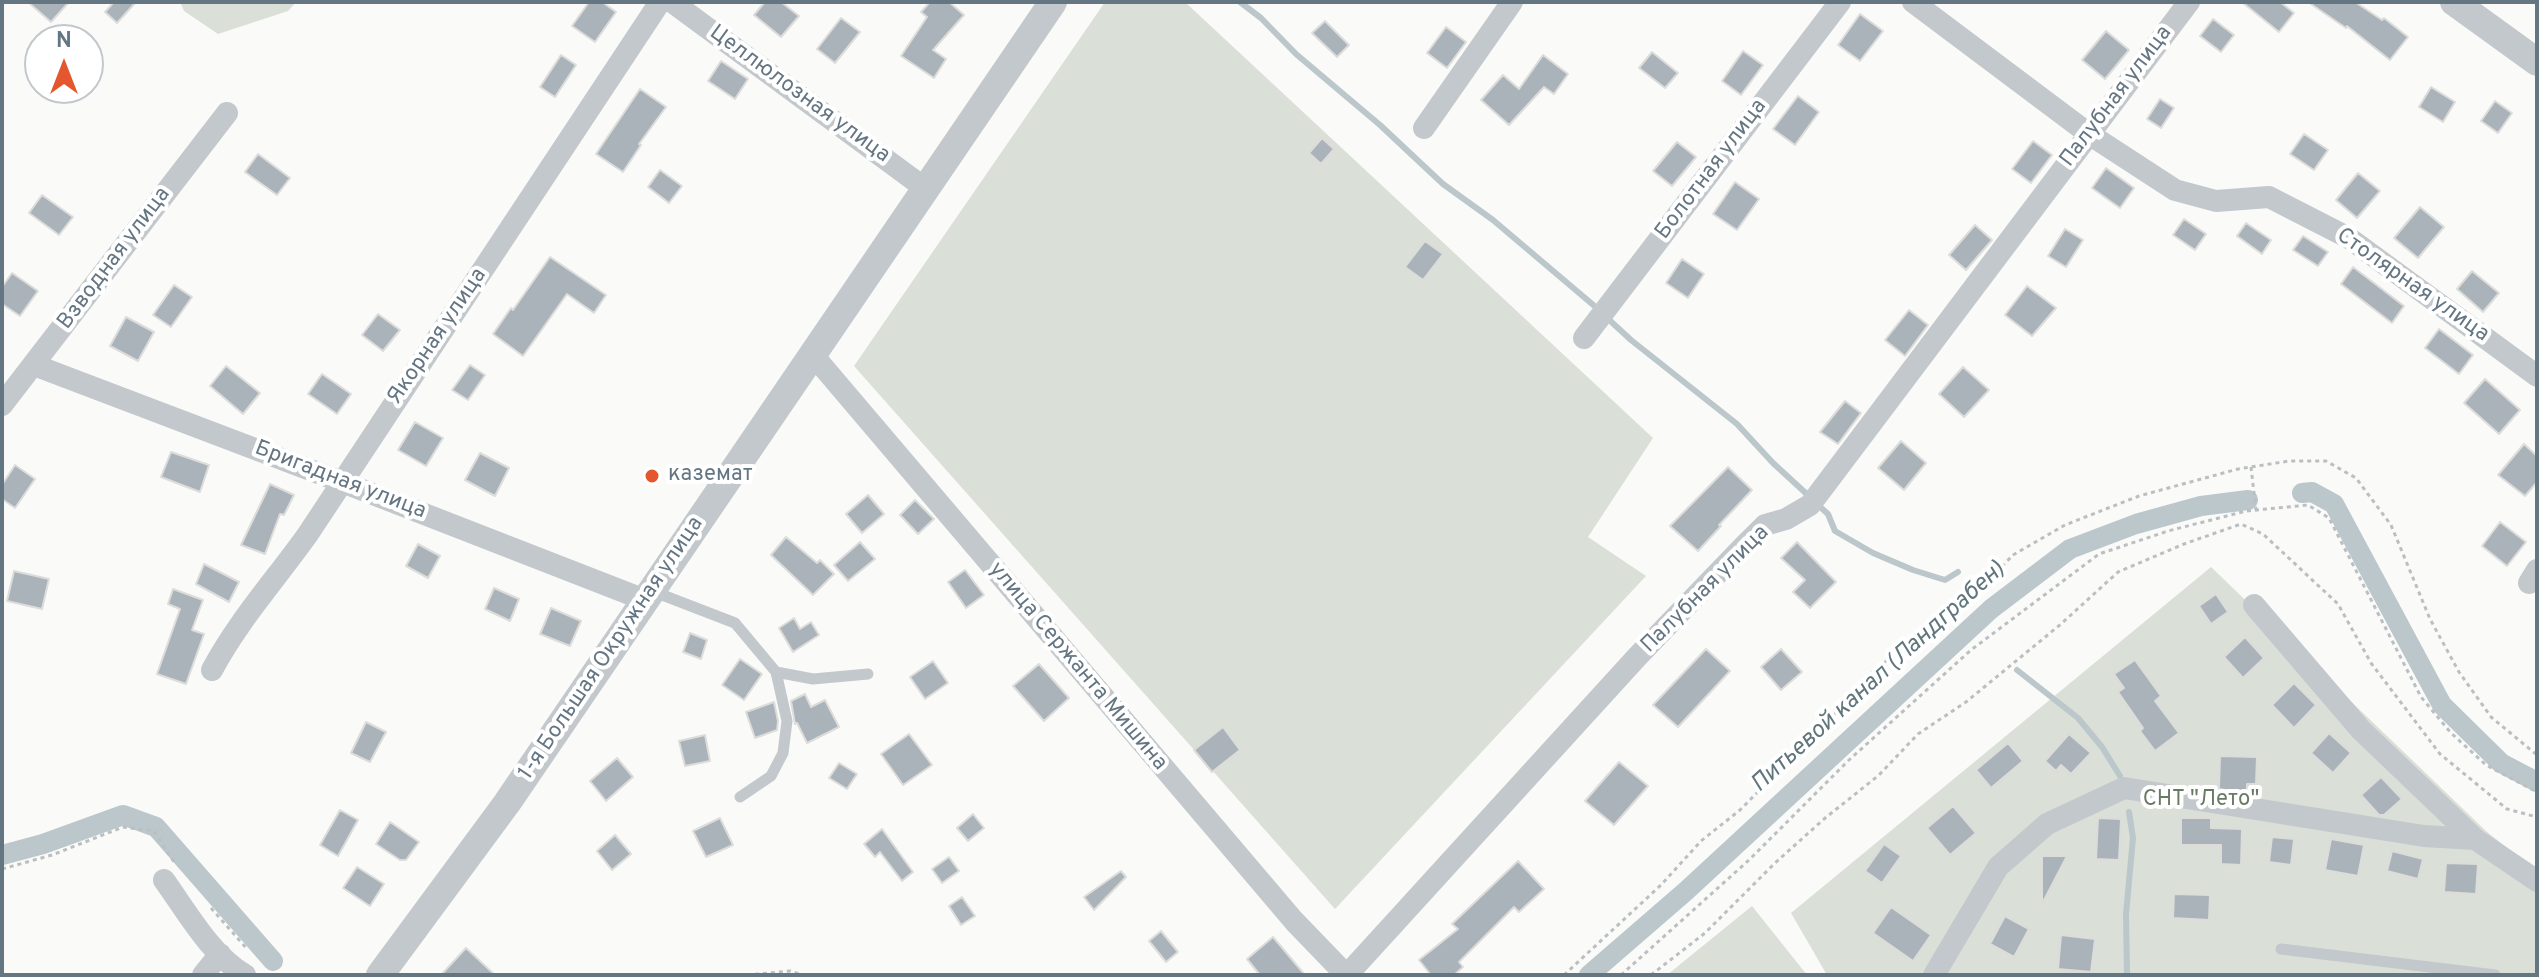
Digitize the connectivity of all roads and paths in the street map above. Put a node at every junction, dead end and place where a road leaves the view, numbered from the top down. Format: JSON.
{"nodes":[{"id":1,"x":660,"y":2,"type":"edge"},
{"id":2,"x":672,"y":2,"type":"edge"},
{"id":3,"x":1053,"y":2,"type":"edge"},
{"id":4,"x":1512,"y":2,"type":"edge"},
{"id":5,"x":1840,"y":2,"type":"edge"},
{"id":6,"x":1913,"y":2,"type":"edge"},
{"id":7,"x":2189,"y":2,"type":"edge"},
{"id":8,"x":2454,"y":2,"type":"edge"},
{"id":9,"x":2537,"y":62,"type":"edge"},
{"id":10,"x":227,"y":113,"type":"dead end"},
{"id":11,"x":1424,"y":128,"type":"dead end"},
{"id":12,"x":2089,"y":134,"type":"junction"},
{"id":13,"x":926,"y":189,"type":"junction"},
{"id":14,"x":1584,"y":338,"type":"dead end"},
{"id":15,"x":813,"y":355,"type":"junction"},
{"id":16,"x":34,"y":365,"type":"junction"},
{"id":17,"x":2537,"y":376,"type":"edge"},
{"id":18,"x":2,"y":405,"type":"edge"},
{"id":19,"x":2251,"y":467,"type":"junction"},
{"id":20,"x":342,"y":482,"type":"junction"},
{"id":21,"x":2256,"y":510,"type":"junction"},
{"id":22,"x":648,"y":595,"type":"junction"},
{"id":23,"x":2254,"y":605,"type":"dead end"},
{"id":24,"x":212,"y":670,"type":"dead end"},
{"id":25,"x":776,"y":672,"type":"junction"},
{"id":26,"x":868,"y":674,"type":"dead end"},
{"id":27,"x":2537,"y":755,"type":"edge"},
{"id":28,"x":2537,"y":792,"type":"edge"},
{"id":29,"x":740,"y":797,"type":"dead end"},
{"id":30,"x":2537,"y":817,"type":"edge"},
{"id":31,"x":2475,"y":839,"type":"junction"},
{"id":32,"x":164,"y":880,"type":"dead end"},
{"id":33,"x":2537,"y":881,"type":"edge"},
{"id":34,"x":2281,"y":949,"type":"dead end"},
{"id":35,"x":220,"y":954,"type":"junction"},
{"id":36,"x":203,"y":975,"type":"edge"},
{"id":37,"x":245,"y":975,"type":"edge"},
{"id":38,"x":380,"y":975,"type":"edge"},
{"id":39,"x":747,"y":975,"type":"edge"},
{"id":40,"x":802,"y":975,"type":"edge"},
{"id":41,"x":1346,"y":975,"type":"edge"},
{"id":42,"x":1564,"y":975,"type":"edge"},
{"id":43,"x":1621,"y":975,"type":"edge"},
{"id":44,"x":1651,"y":975,"type":"edge"},
{"id":45,"x":1934,"y":975,"type":"edge"},
{"id":46,"x":2495,"y":975,"type":"edge"}],
"edges":[{"from":1,"to":20,"type":"street","name":"Якорная улица"},
{"from":2,"to":13,"type":"street","name":"Целлюлозная улица"},
{"from":3,"to":13,"type":"street","name":"1-я Большая Окружная улица"},
{"from":4,"to":11,"type":"street"},
{"from":5,"to":14,"type":"street","name":"Болотная улица"},
{"from":6,"to":12,"type":"street","name":"Столярная улица"},
{"from":7,"to":12,"type":"street","name":"Палубная улица"},
{"from":8,"to":9,"type":"street"},
{"from":10,"to":16,"type":"street","name":"Взводная улица"},
{"from":12,"to":17,"type":"street","name":"Столярная улица"},
{"from":12,"to":41,"type":"street","name":"Палубная улица"},
{"from":13,"to":15,"type":"street","name":"1-я Большая Окружная улица"},
{"from":15,"to":22,"type":"street","name":"1-я Большая Окружная улица"},
{"from":15,"to":41,"type":"street","name":"улица Сержанта Мишина"},
{"from":16,"to":18,"type":"street","name":"Взводная улица"},
{"from":16,"to":20,"type":"street","name":"Бригадная улица"},
{"from":19,"to":21,"type":"path"},
{"from":19,"to":27,"type":"path"},
{"from":19,"to":42,"type":"path"},
{"from":20,"to":22,"type":"street","name":"Бригадная улица"},
{"from":20,"to":24,"type":"street","name":"Якорная улица"},
{"from":21,"to":28,"type":"path"},
{"from":21,"to":43,"type":"path"},
{"from":22,"to":25,"type":"lane"},
{"from":22,"to":38,"type":"street","name":"1-я Большая Окружная улица"},
{"from":23,"to":31,"type":"street"},
{"from":25,"to":26,"type":"lane"},
{"from":25,"to":29,"type":"lane"},
{"from":30,"to":44,"type":"path"},
{"from":31,"to":33,"type":"street"},
{"from":31,"to":45,"type":"street"},
{"from":32,"to":35,"type":"street"},
{"from":34,"to":46,"type":"lane"},
{"from":35,"to":36,"type":"street"},
{"from":35,"to":37,"type":"street"},
{"from":39,"to":40,"type":"path"}]}
